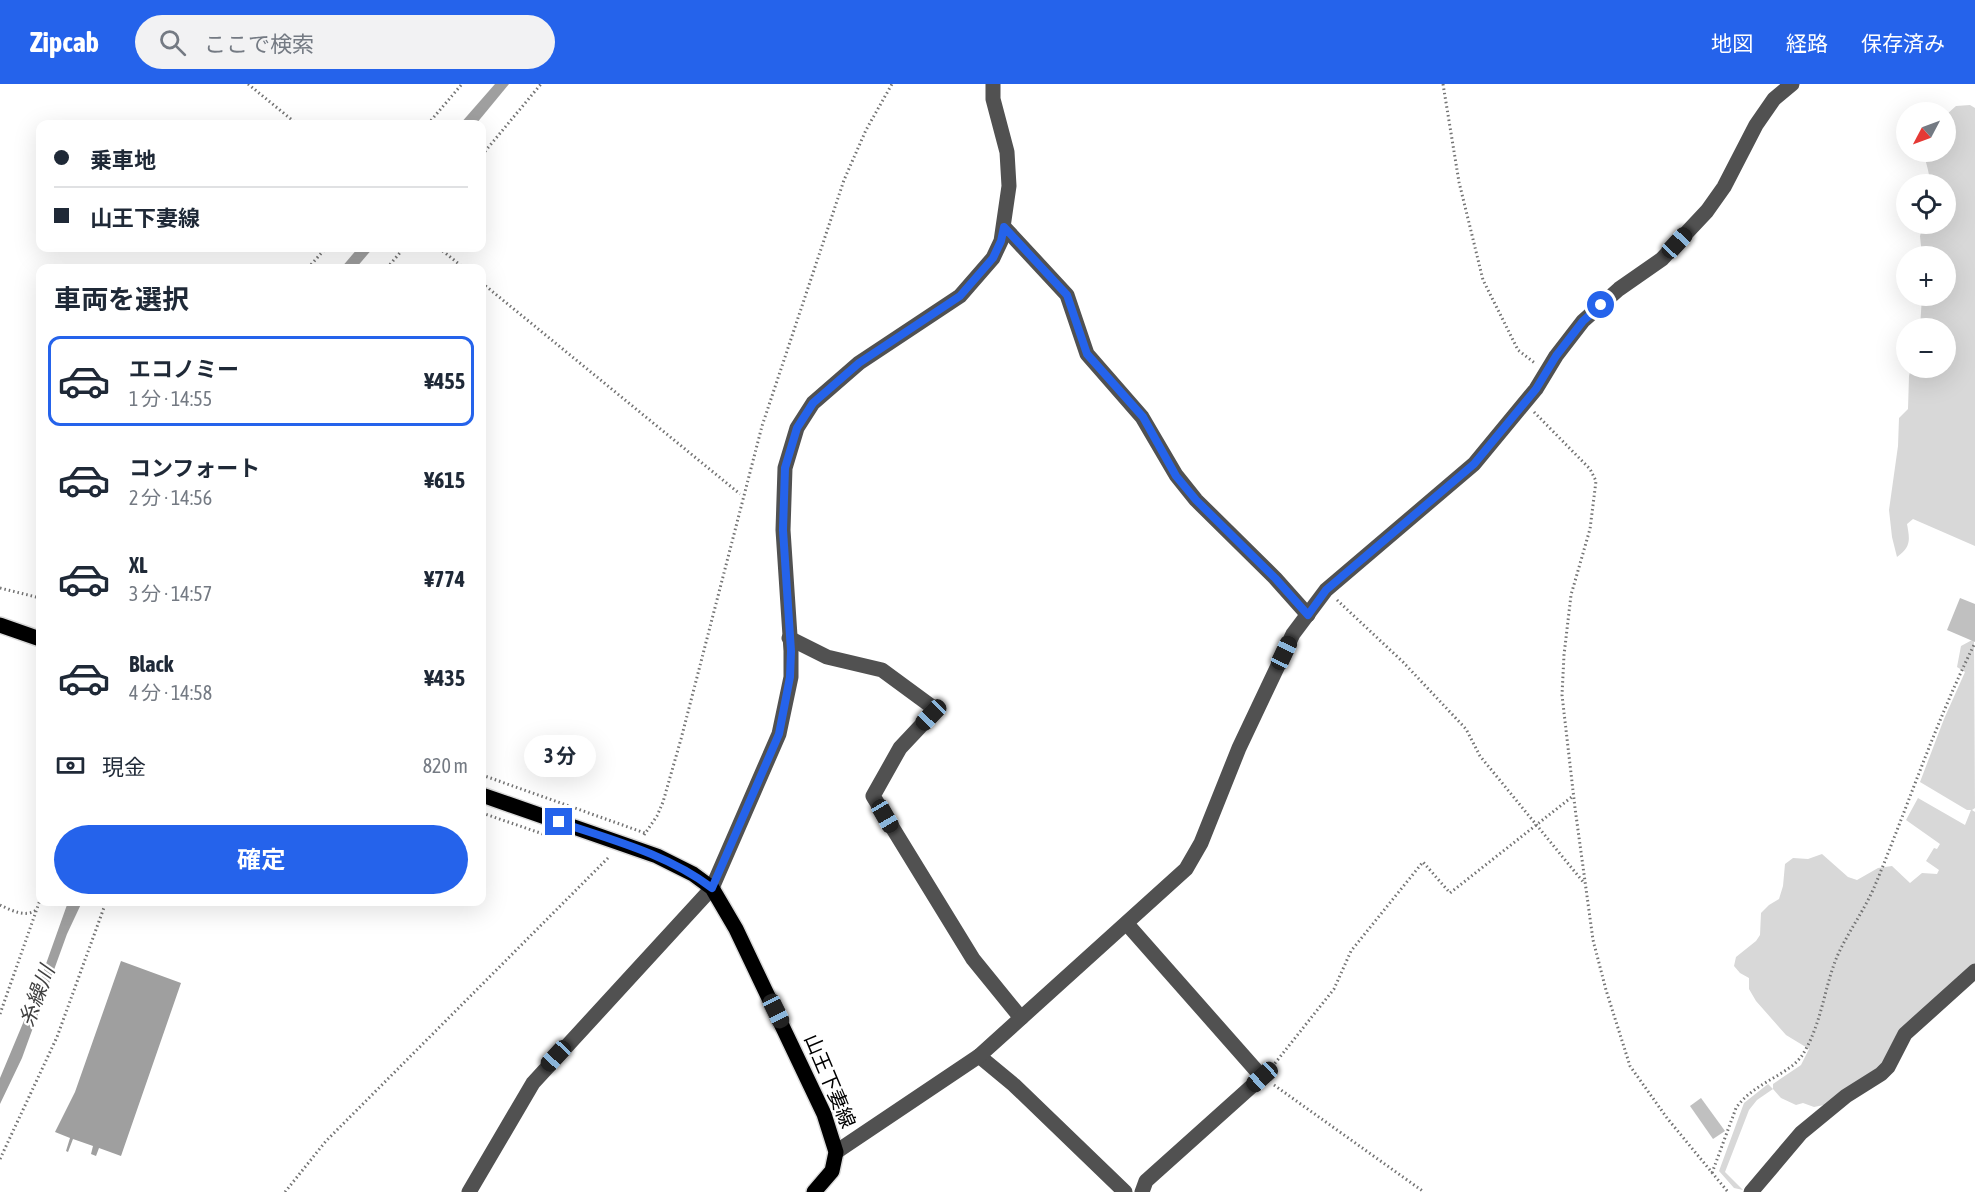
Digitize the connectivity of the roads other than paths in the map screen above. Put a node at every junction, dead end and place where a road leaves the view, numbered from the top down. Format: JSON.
{"nodes":[{"id":1,"x":993,"y":84,"type":"edge"},
{"id":2,"x":1792,"y":84,"type":"edge"},
{"id":3,"x":1004,"y":227,"type":"junction"},
{"id":4,"x":1308,"y":615,"type":"junction"},
{"id":5,"x":0,"y":626,"type":"edge"},
{"id":6,"x":36,"y":638,"type":"edge"},
{"id":7,"x":789,"y":638,"type":"junction"},
{"id":8,"x":486,"y":796,"type":"edge"},
{"id":9,"x":712,"y":888,"type":"junction"},
{"id":10,"x":1127,"y":924,"type":"junction"},
{"id":11,"x":1975,"y":971,"type":"edge"},
{"id":12,"x":1021,"y":1018,"type":"junction"},
{"id":13,"x":979,"y":1056,"type":"junction"},
{"id":14,"x":836,"y":1152,"type":"junction"},
{"id":15,"x":469,"y":1192,"type":"edge"},
{"id":16,"x":814,"y":1192,"type":"edge"},
{"id":17,"x":1125,"y":1192,"type":"edge"},
{"id":18,"x":1142,"y":1192,"type":"edge"},
{"id":19,"x":1751,"y":1192,"type":"edge"}],
"edges":[{"from":1,"to":3,"type":"street"},
{"from":2,"to":4,"type":"street"},
{"from":3,"to":4,"type":"street"},
{"from":3,"to":7,"type":"street"},
{"from":4,"to":10,"type":"street"},
{"from":5,"to":6,"type":"main road"},
{"from":7,"to":9,"type":"street"},
{"from":7,"to":12,"type":"street"},
{"from":8,"to":9,"type":"main road","name":"山王下妻線"},
{"from":9,"to":14,"type":"main road","name":"山王下妻線"},
{"from":9,"to":15,"type":"street"},
{"from":10,"to":12,"type":"street"},
{"from":10,"to":18,"type":"street"},
{"from":11,"to":19,"type":"street"},
{"from":12,"to":13,"type":"street"},
{"from":13,"to":14,"type":"street"},
{"from":13,"to":17,"type":"street"},
{"from":14,"to":16,"type":"main road","name":"山王下妻線"}]}
